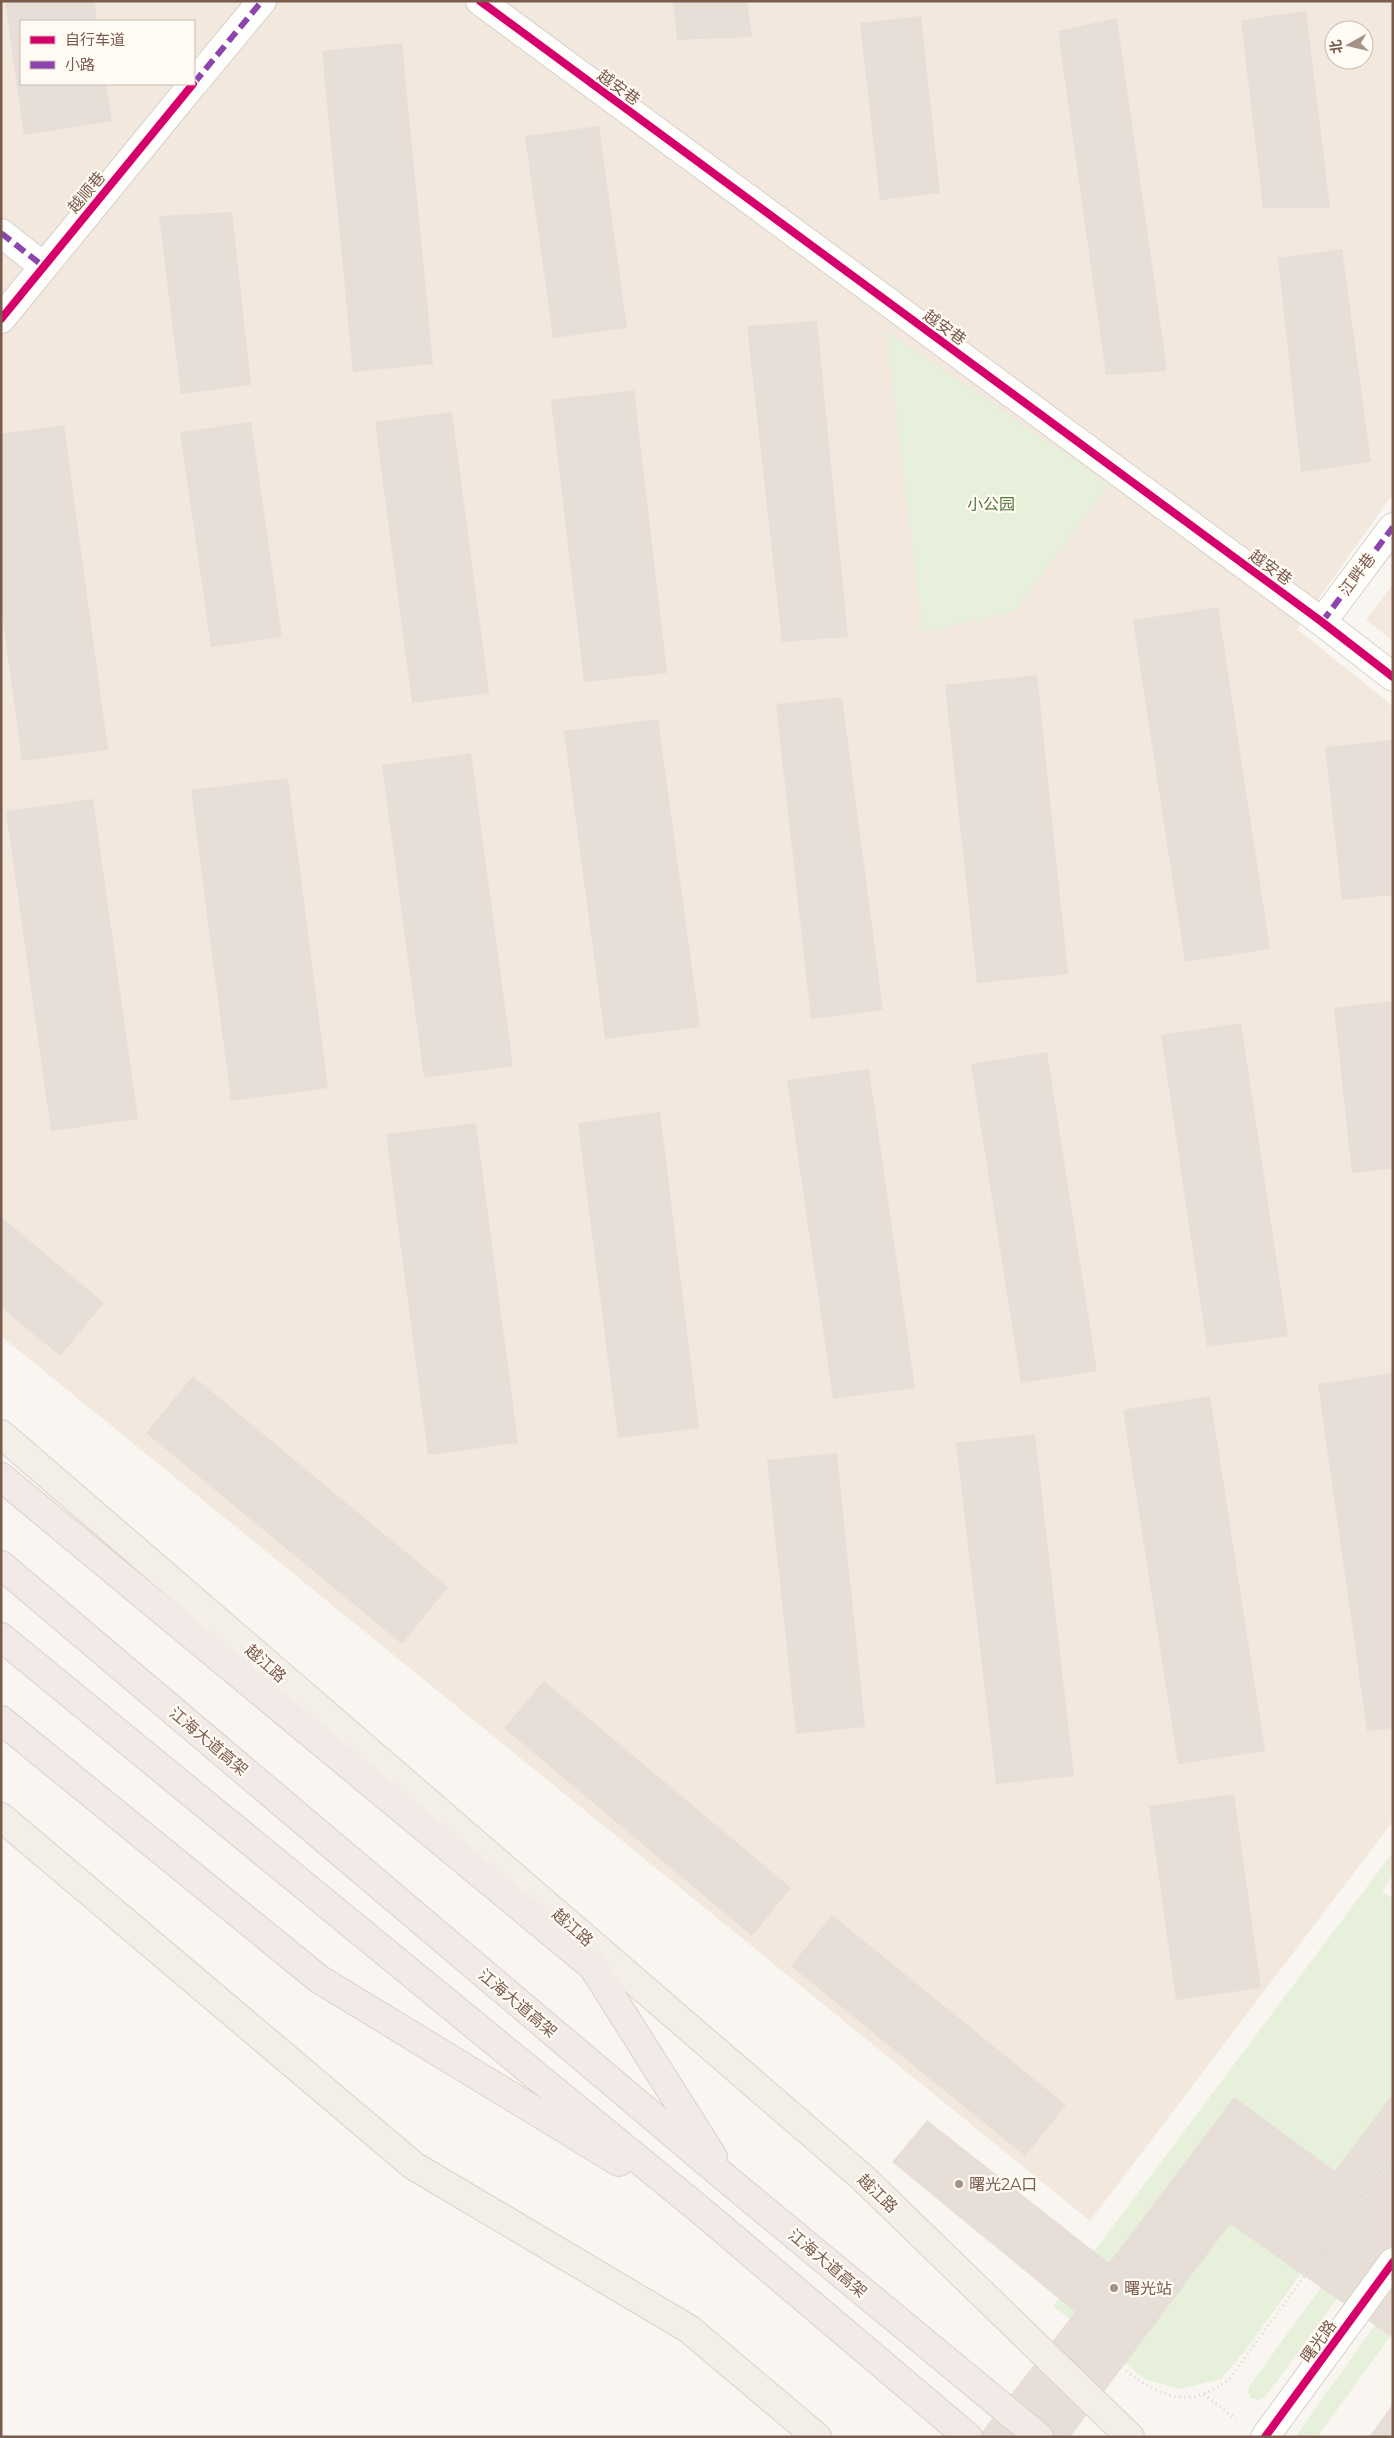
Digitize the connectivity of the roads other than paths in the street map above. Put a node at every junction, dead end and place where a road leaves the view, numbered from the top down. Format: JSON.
{"nodes":[{"id":1,"x":262,"y":1,"type":"edge"},
{"id":2,"x":480,"y":1,"type":"edge"},
{"id":3,"x":195,"y":83,"type":"edge"},
{"id":4,"x":193,"y":85,"type":"edge"},
{"id":5,"x":1,"y":233,"type":"edge"},
{"id":6,"x":43,"y":266,"type":"junction"},
{"id":7,"x":1,"y":319,"type":"edge"},
{"id":8,"x":1393,"y":527,"type":"edge"},
{"id":9,"x":1322,"y":622,"type":"junction"},
{"id":10,"x":1393,"y":677,"type":"edge"},
{"id":11,"x":1,"y":1434,"type":"edge"},
{"id":12,"x":1,"y":1477,"type":"edge"},
{"id":13,"x":1,"y":1565,"type":"edge"},
{"id":14,"x":1,"y":1637,"type":"edge"},
{"id":15,"x":1,"y":1720,"type":"edge"},
{"id":16,"x":1,"y":1817,"type":"edge"},
{"id":17,"x":728,"y":2180,"type":"junction"},
{"id":18,"x":705,"y":2214,"type":"junction"},
{"id":19,"x":1393,"y":2262,"type":"edge"},
{"id":20,"x":817,"y":2437,"type":"edge"},
{"id":21,"x":968,"y":2437,"type":"edge"},
{"id":22,"x":1039,"y":2437,"type":"edge"},
{"id":23,"x":1130,"y":2437,"type":"edge"},
{"id":24,"x":1265,"y":2437,"type":"edge"}],
"edges":[{"from":1,"to":3,"type":"street","name":"越顺巷"},
{"from":2,"to":9,"type":"street","name":"越安巷"},
{"from":4,"to":6,"type":"street","name":"越顺巷"},
{"from":5,"to":6,"type":"street"},
{"from":6,"to":7,"type":"street","name":"越顺巷"},
{"from":8,"to":9,"type":"street","name":"江畔巷"},
{"from":9,"to":10,"type":"street","name":"越安巷"},
{"from":11,"to":23,"type":"main road","name":"越江路"},
{"from":12,"to":17,"type":"highway"},
{"from":13,"to":17,"type":"highway","name":"江海大道高架"},
{"from":14,"to":18,"type":"highway"},
{"from":15,"to":18,"type":"highway"},
{"from":16,"to":20,"type":"main road"},
{"from":17,"to":22,"type":"highway","name":"江海大道高架"},
{"from":18,"to":21,"type":"highway"},
{"from":19,"to":24,"type":"street","name":"曙光路"}]}
